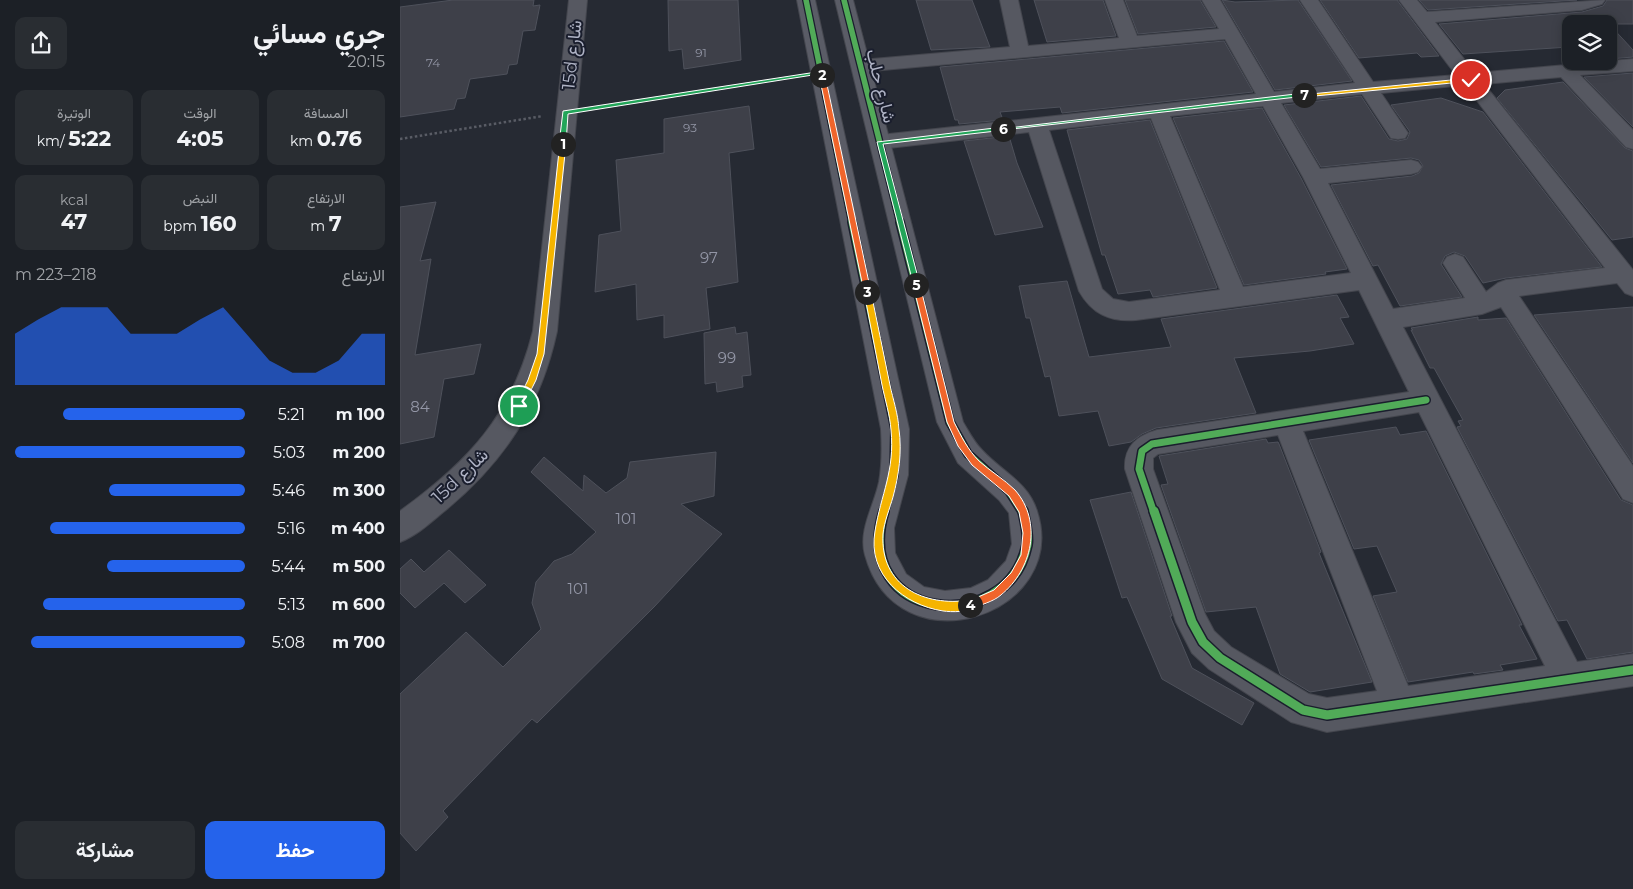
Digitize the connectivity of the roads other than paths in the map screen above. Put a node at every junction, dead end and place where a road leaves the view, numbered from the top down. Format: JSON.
{"nodes":[{"id":1,"x":578,"y":0,"type":"edge"},
{"id":2,"x":806,"y":0,"type":"edge"},
{"id":3,"x":844,"y":0,"type":"edge"},
{"id":4,"x":1008,"y":0,"type":"edge"},
{"id":5,"x":1114,"y":0,"type":"edge"},
{"id":6,"x":1211,"y":0,"type":"edge"},
{"id":7,"x":1309,"y":0,"type":"edge"},
{"id":8,"x":1408,"y":0,"type":"edge"},
{"id":9,"x":1596,"y":0,"type":"edge"},
{"id":10,"x":1510,"y":6,"type":"edge"},
{"id":11,"x":1423,"y":18,"type":"junction"},
{"id":12,"x":1231,"y":33,"type":"junction"},
{"id":13,"x":1130,"y":42,"type":"junction"},
{"id":14,"x":1020,"y":52,"type":"junction"},
{"id":15,"x":1633,"y":65,"type":"edge"},
{"id":16,"x":861,"y":66,"type":"junction"},
{"id":17,"x":1566,"y":71,"type":"junction"},
{"id":18,"x":1471,"y":80,"type":"junction"},
{"id":19,"x":1368,"y":88,"type":"junction"},
{"id":20,"x":1269,"y":99,"type":"junction"},
{"id":21,"x":1158,"y":111,"type":"junction"},
{"id":22,"x":1037,"y":125,"type":"junction"},
{"id":23,"x":1398,"y":133,"type":"dead end"},
{"id":24,"x":880,"y":142,"type":"junction"},
{"id":25,"x":1633,"y":142,"type":"edge"},
{"id":26,"x":1411,"y":167,"type":"dead end"},
{"id":27,"x":1314,"y":177,"type":"junction"},
{"id":28,"x":1633,"y":253,"type":"edge"},
{"id":29,"x":1608,"y":256,"type":"junction"},
{"id":30,"x":1455,"y":263,"type":"dead end"},
{"id":31,"x":1364,"y":280,"type":"junction"},
{"id":32,"x":1628,"y":281,"type":"edge"},
{"id":33,"x":1235,"y":297,"type":"junction"},
{"id":34,"x":1493,"y":298,"type":"junction"},
{"id":35,"x":1385,"y":320,"type":"junction"},
{"id":36,"x":1426,"y":400,"type":"junction"},
{"id":37,"x":1286,"y":422,"type":"junction"},
{"id":38,"x":1633,"y":490,"type":"edge"},
{"id":39,"x":410,"y":521,"type":"edge"},
{"id":40,"x":1633,"y":670,"type":"edge"},
{"id":41,"x":1569,"y":680,"type":"junction"},
{"id":42,"x":1399,"y":704,"type":"junction"}],
"edges":[{"from":1,"to":39,"type":"street","name":"15d شارع"},
{"from":2,"to":24,"type":"street","name":"شارع حلب"},
{"from":3,"to":16,"type":"street","name":"شارع حلب"},
{"from":4,"to":14,"type":"street"},
{"from":5,"to":13,"type":"street"},
{"from":6,"to":12,"type":"street"},
{"from":7,"to":19,"type":"street"},
{"from":8,"to":11,"type":"street"},
{"from":9,"to":10,"type":"street"},
{"from":10,"to":11,"type":"street"},
{"from":11,"to":18,"type":"street"},
{"from":12,"to":13,"type":"street"},
{"from":12,"to":20,"type":"street"},
{"from":13,"to":14,"type":"street"},
{"from":14,"to":16,"type":"street"},
{"from":15,"to":17,"type":"street"},
{"from":16,"to":24,"type":"street","name":"شارع حلب"},
{"from":17,"to":18,"type":"street"},
{"from":17,"to":25,"type":"street"},
{"from":18,"to":19,"type":"street"},
{"from":18,"to":29,"type":"street"},
{"from":19,"to":20,"type":"street"},
{"from":19,"to":23,"type":"street"},
{"from":20,"to":21,"type":"street"},
{"from":20,"to":27,"type":"street"},
{"from":21,"to":22,"type":"street"},
{"from":21,"to":33,"type":"street"},
{"from":22,"to":24,"type":"street"},
{"from":22,"to":33,"type":"street"},
{"from":26,"to":27,"type":"street"},
{"from":27,"to":31,"type":"street"},
{"from":28,"to":29,"type":"street"},
{"from":29,"to":32,"type":"street"},
{"from":30,"to":34,"type":"street"},
{"from":31,"to":33,"type":"street"},
{"from":31,"to":35,"type":"street"},
{"from":32,"to":34,"type":"street"},
{"from":34,"to":35,"type":"street"},
{"from":34,"to":38,"type":"street"},
{"from":35,"to":36,"type":"street"},
{"from":36,"to":37,"type":"street"},
{"from":36,"to":41,"type":"street"},
{"from":37,"to":42,"type":"street"},
{"from":37,"to":42,"type":"street"},
{"from":40,"to":41,"type":"street"},
{"from":41,"to":42,"type":"street"}]}
